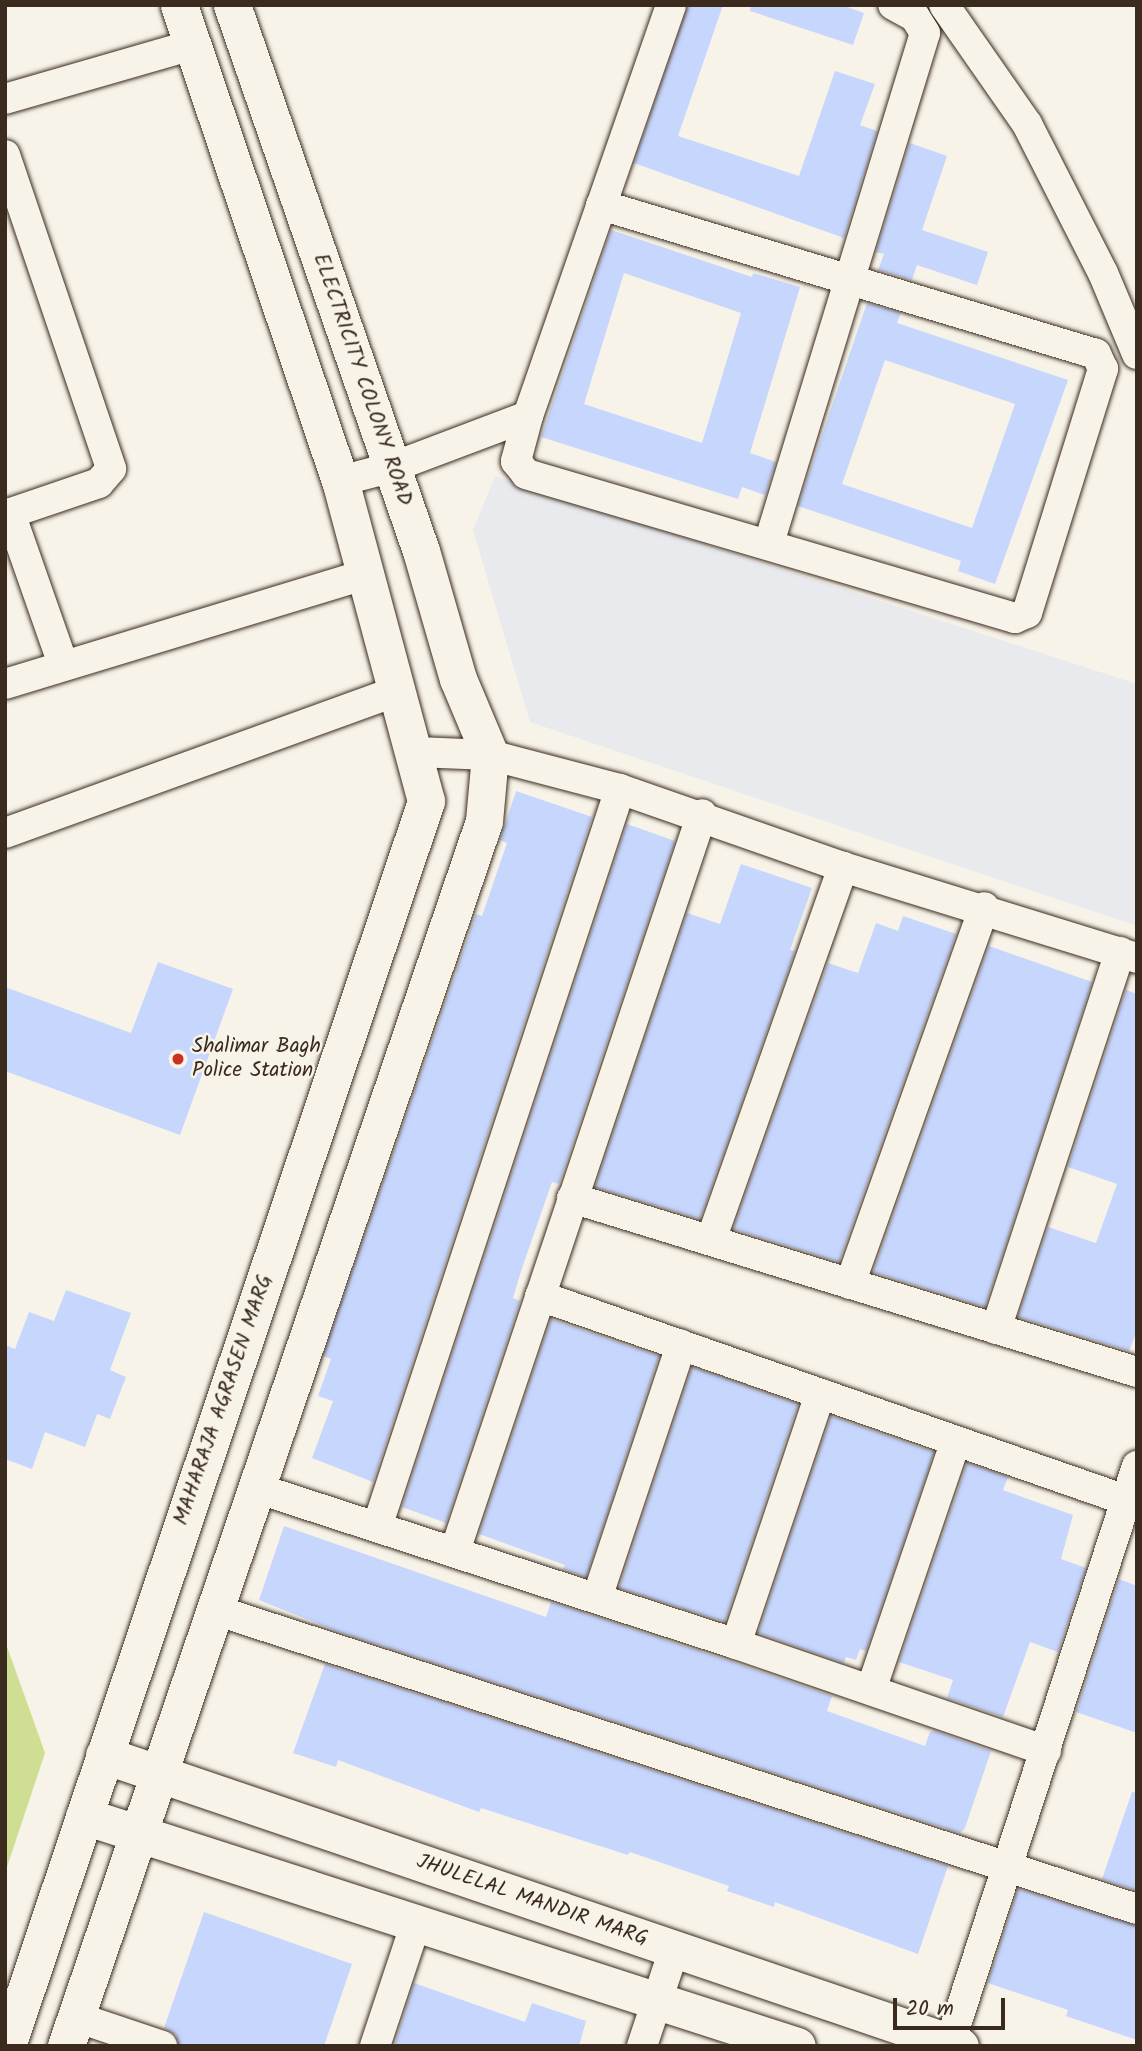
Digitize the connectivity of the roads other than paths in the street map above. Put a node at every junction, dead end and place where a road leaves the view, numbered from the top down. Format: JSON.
{"nodes":[{"id":1,"x":178,"y":5,"type":"edge"},
{"id":2,"x":232,"y":5,"type":"edge"},
{"id":3,"x":671,"y":5,"type":"edge"},
{"id":4,"x":893,"y":5,"type":"edge"},
{"id":5,"x":944,"y":5,"type":"edge"},
{"id":6,"x":192,"y":45,"type":"junction"},
{"id":7,"x":5,"y":99,"type":"edge"},
{"id":8,"x":5,"y":155,"type":"edge"},
{"id":9,"x":601,"y":205,"type":"junction"},
{"id":10,"x":849,"y":280,"type":"junction"},
{"id":11,"x":1137,"y":354,"type":"edge"},
{"id":12,"x":528,"y":416,"type":"junction"},
{"id":13,"x":393,"y":467,"type":"junction"},
{"id":14,"x":341,"y":481,"type":"junction"},
{"id":15,"x":8,"y":514,"type":"edge"},
{"id":16,"x":769,"y":543,"type":"junction"},
{"id":17,"x":362,"y":575,"type":"junction"},
{"id":18,"x":63,"y":664,"type":"junction"},
{"id":19,"x":5,"y":684,"type":"edge"},
{"id":20,"x":395,"y":692,"type":"junction"},
{"id":21,"x":416,"y":752,"type":"junction"},
{"id":22,"x":490,"y":755,"type":"junction"},
{"id":23,"x":620,"y":789,"type":"junction"},
{"id":24,"x":702,"y":814,"type":"junction"},
{"id":25,"x":5,"y":833,"type":"edge"},
{"id":26,"x":843,"y":867,"type":"junction"},
{"id":27,"x":984,"y":907,"type":"junction"},
{"id":28,"x":1129,"y":955,"type":"edge"},
{"id":29,"x":296,"y":1184,"type":"junction"},
{"id":30,"x":572,"y":1198,"type":"junction"},
{"id":31,"x":353,"y":1204,"type":"junction"},
{"id":32,"x":711,"y":1241,"type":"junction"},
{"id":33,"x":850,"y":1284,"type":"junction"},
{"id":34,"x":540,"y":1296,"type":"junction"},
{"id":35,"x":996,"y":1329,"type":"junction"},
{"id":36,"x":681,"y":1345,"type":"junction"},
{"id":37,"x":1137,"y":1372,"type":"edge"},
{"id":38,"x":820,"y":1394,"type":"junction"},
{"id":39,"x":956,"y":1441,"type":"junction"},
{"id":40,"x":1137,"y":1466,"type":"edge"},
{"id":41,"x":256,"y":1488,"type":"junction"},
{"id":42,"x":1131,"y":1502,"type":"edge"},
{"id":43,"x":377,"y":1527,"type":"junction"},
{"id":44,"x":455,"y":1551,"type":"junction"},
{"id":45,"x":597,"y":1598,"type":"junction"},
{"id":46,"x":215,"y":1610,"type":"junction"},
{"id":47,"x":736,"y":1644,"type":"junction"},
{"id":48,"x":871,"y":1690,"type":"junction"},
{"id":49,"x":1046,"y":1751,"type":"junction"},
{"id":50,"x":104,"y":1755,"type":"junction"},
{"id":51,"x":159,"y":1773,"type":"junction"},
{"id":52,"x":84,"y":1816,"type":"junction"},
{"id":53,"x":139,"y":1833,"type":"junction"},
{"id":54,"x":1008,"y":1867,"type":"junction"},
{"id":55,"x":1137,"y":1909,"type":"edge"},
{"id":56,"x":416,"y":1923,"type":"junction"},
{"id":57,"x":674,"y":1950,"type":"junction"},
{"id":58,"x":657,"y":2001,"type":"junction"},
{"id":59,"x":71,"y":2032,"type":"edge"},
{"id":60,"x":953,"y":2045,"type":"edge"},
{"id":61,"x":6,"y":2046,"type":"edge"},
{"id":62,"x":162,"y":2046,"type":"edge"},
{"id":63,"x":375,"y":2046,"type":"edge"},
{"id":64,"x":642,"y":2046,"type":"edge"},
{"id":65,"x":797,"y":2046,"type":"edge"}],
"edges":[{"from":1,"to":6,"type":"street"},
{"from":2,"to":13,"type":"street","name":"ELECTRICITY COLONY ROAD"},
{"from":3,"to":9,"type":"street"},
{"from":4,"to":10,"type":"street"},
{"from":5,"to":11,"type":"street"},
{"from":6,"to":7,"type":"street"},
{"from":6,"to":14,"type":"street"},
{"from":8,"to":15,"type":"street"},
{"from":9,"to":10,"type":"street"},
{"from":9,"to":12,"type":"street"},
{"from":10,"to":16,"type":"street"},
{"from":10,"to":16,"type":"street"},
{"from":12,"to":13,"type":"street"},
{"from":12,"to":16,"type":"street"},
{"from":13,"to":14,"type":"street"},
{"from":13,"to":22,"type":"street","name":"ELECTRICITY COLONY ROAD"},
{"from":14,"to":17,"type":"street"},
{"from":15,"to":18,"type":"street"},
{"from":17,"to":18,"type":"street"},
{"from":17,"to":20,"type":"street"},
{"from":18,"to":19,"type":"street"},
{"from":20,"to":21,"type":"street"},
{"from":20,"to":25,"type":"street"},
{"from":21,"to":22,"type":"street"},
{"from":21,"to":29,"type":"street","name":"MAHARAJA AGRASEN MARG"},
{"from":22,"to":23,"type":"street"},
{"from":22,"to":31,"type":"street"},
{"from":23,"to":24,"type":"street"},
{"from":23,"to":43,"type":"street"},
{"from":24,"to":26,"type":"street"},
{"from":24,"to":30,"type":"street"},
{"from":26,"to":27,"type":"street"},
{"from":26,"to":32,"type":"street"},
{"from":27,"to":28,"type":"street"},
{"from":27,"to":33,"type":"street"},
{"from":28,"to":35,"type":"street"},
{"from":29,"to":31,"type":"street"},
{"from":29,"to":50,"type":"street","name":"MAHARAJA AGRASEN MARG"},
{"from":30,"to":32,"type":"street"},
{"from":30,"to":34,"type":"street"},
{"from":31,"to":41,"type":"street"},
{"from":32,"to":33,"type":"street"},
{"from":33,"to":35,"type":"street"},
{"from":34,"to":36,"type":"street"},
{"from":34,"to":44,"type":"street"},
{"from":35,"to":37,"type":"street"},
{"from":36,"to":38,"type":"street"},
{"from":36,"to":45,"type":"street"},
{"from":38,"to":39,"type":"street"},
{"from":38,"to":47,"type":"street"},
{"from":39,"to":42,"type":"street"},
{"from":39,"to":48,"type":"street"},
{"from":40,"to":42,"type":"street"},
{"from":41,"to":43,"type":"street"},
{"from":41,"to":46,"type":"street"},
{"from":42,"to":49,"type":"street"},
{"from":43,"to":44,"type":"street"},
{"from":44,"to":45,"type":"street"},
{"from":45,"to":47,"type":"street"},
{"from":46,"to":51,"type":"street"},
{"from":46,"to":54,"type":"street"},
{"from":47,"to":48,"type":"street"},
{"from":48,"to":49,"type":"street"},
{"from":49,"to":54,"type":"street"},
{"from":50,"to":51,"type":"street","name":"JHULELAL MANDIR MARG"},
{"from":50,"to":52,"type":"street","name":"MAHARAJA AGRASEN MARG"},
{"from":51,"to":53,"type":"street"},
{"from":51,"to":57,"type":"street","name":"JHULELAL MANDIR MARG"},
{"from":52,"to":53,"type":"street"},
{"from":52,"to":61,"type":"street","name":"MAHARAJA AGRASEN MARG"},
{"from":53,"to":56,"type":"street"},
{"from":53,"to":59,"type":"street"},
{"from":54,"to":55,"type":"street"},
{"from":54,"to":60,"type":"street"},
{"from":56,"to":58,"type":"street"},
{"from":56,"to":63,"type":"street"},
{"from":57,"to":58,"type":"street"},
{"from":57,"to":60,"type":"street","name":"JHULELAL MANDIR MARG"},
{"from":58,"to":64,"type":"street"},
{"from":58,"to":65,"type":"street"},
{"from":59,"to":62,"type":"street"}]}
